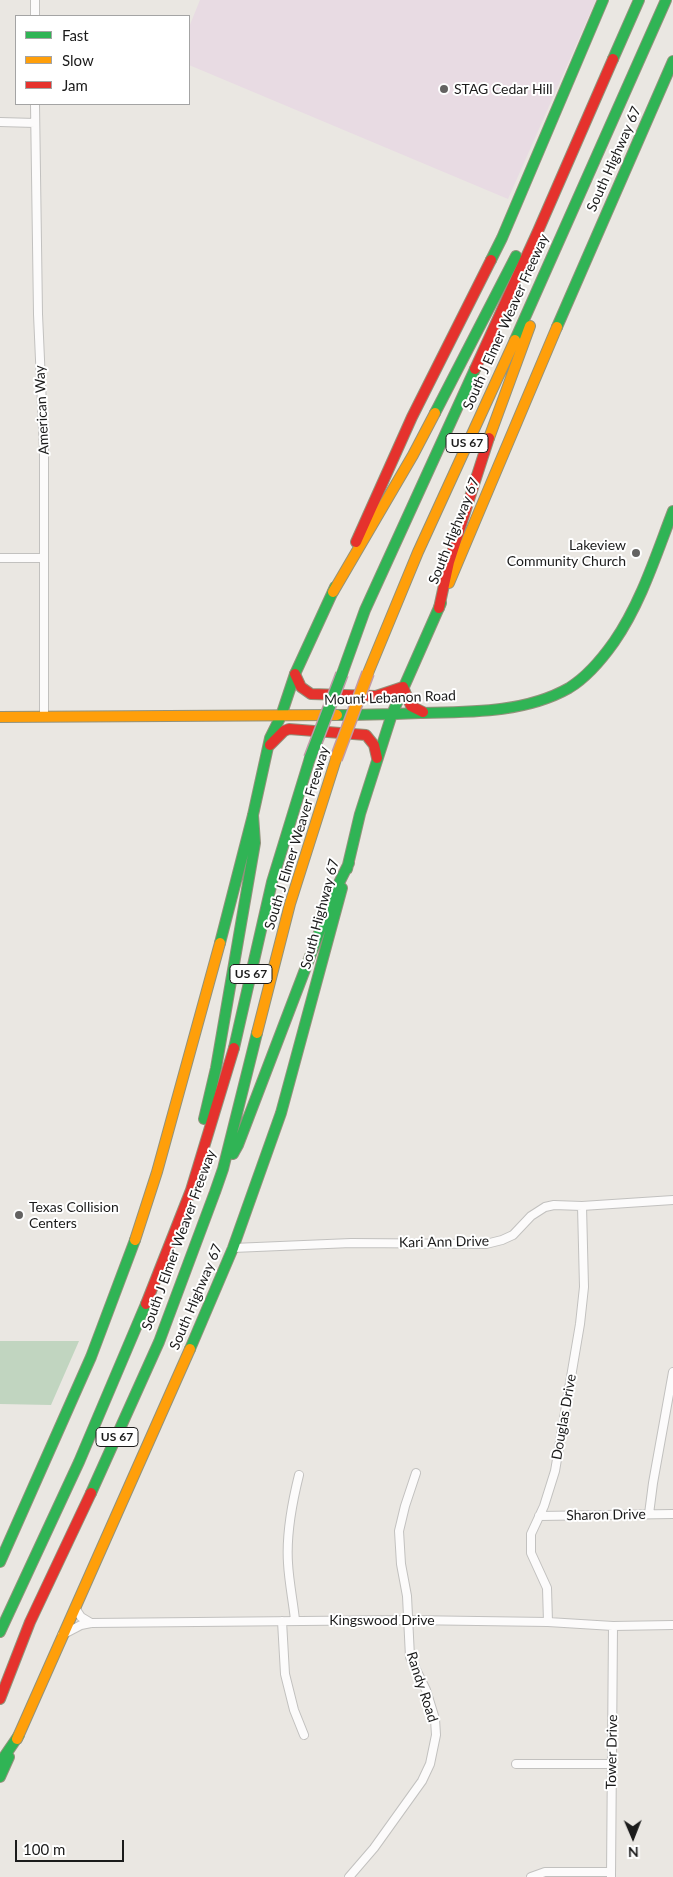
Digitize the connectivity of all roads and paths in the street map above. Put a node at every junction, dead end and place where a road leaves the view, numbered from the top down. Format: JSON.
{"nodes":[{"id":1,"x":35,"y":0,"type":"edge"},
{"id":2,"x":603,"y":0,"type":"edge"},
{"id":3,"x":639,"y":0,"type":"edge"},
{"id":4,"x":666,"y":0,"type":"edge"},
{"id":5,"x":35,"y":15,"type":"edge"},
{"id":6,"x":673,"y":60,"type":"edge"},
{"id":7,"x":35,"y":105,"type":"edge"},
{"id":8,"x":0,"y":122,"type":"edge"},
{"id":9,"x":35,"y":123,"type":"junction"},
{"id":10,"x":571,"y":216,"type":"junction"},
{"id":11,"x":538,"y":231,"type":"junction"},
{"id":12,"x":673,"y":511,"type":"edge"},
{"id":13,"x":0,"y":558,"type":"edge"},
{"id":14,"x":43,"y":558,"type":"junction"},
{"id":15,"x":333,"y":592,"type":"junction"},
{"id":16,"x":439,"y":608,"type":"junction"},
{"id":17,"x":295,"y":674,"type":"junction"},
{"id":18,"x":403,"y":687,"type":"junction"},
{"id":19,"x":424,"y":713,"type":"junction"},
{"id":20,"x":392,"y":714,"type":"junction"},
{"id":21,"x":44,"y":716,"type":"junction"},
{"id":22,"x":282,"y":716,"type":"junction"},
{"id":23,"x":0,"y":717,"type":"edge"},
{"id":24,"x":270,"y":746,"type":"junction"},
{"id":25,"x":378,"y":759,"type":"junction"},
{"id":26,"x":253,"y":815,"type":"junction"},
{"id":27,"x":349,"y":863,"type":"junction"},
{"id":28,"x":223,"y":1169,"type":"junction"},
{"id":29,"x":191,"y":1190,"type":"junction"},
{"id":30,"x":673,"y":1200,"type":"edge"},
{"id":31,"x":582,"y":1206,"type":"junction"},
{"id":32,"x":233,"y":1248,"type":"junction"},
{"id":33,"x":673,"y":1372,"type":"edge"},
{"id":34,"x":416,"y":1472,"type":"dead end"},
{"id":35,"x":299,"y":1475,"type":"dead end"},
{"id":36,"x":649,"y":1514,"type":"junction"},
{"id":37,"x":673,"y":1514,"type":"edge"},
{"id":38,"x":539,"y":1516,"type":"junction"},
{"id":39,"x":0,"y":1562,"type":"edge"},
{"id":40,"x":74,"y":1608,"type":"junction"},
{"id":41,"x":295,"y":1620,"type":"junction"},
{"id":42,"x":407,"y":1620,"type":"junction"},
{"id":43,"x":282,"y":1621,"type":"junction"},
{"id":44,"x":548,"y":1622,"type":"junction"},
{"id":45,"x":91,"y":1623,"type":"junction"},
{"id":46,"x":673,"y":1625,"type":"edge"},
{"id":47,"x":613,"y":1626,"type":"junction"},
{"id":48,"x":0,"y":1632,"type":"edge"},
{"id":49,"x":62,"y":1635,"type":"junction"},
{"id":50,"x":0,"y":1699,"type":"edge"},
{"id":51,"x":19,"y":1735,"type":"junction"},
{"id":52,"x":304,"y":1735,"type":"dead end"},
{"id":53,"x":0,"y":1763,"type":"edge"},
{"id":54,"x":516,"y":1764,"type":"dead end"},
{"id":55,"x":611,"y":1764,"type":"junction"},
{"id":56,"x":0,"y":1777,"type":"edge"},
{"id":57,"x":611,"y":1875,"type":"edge"},
{"id":58,"x":349,"y":1877,"type":"edge"},
{"id":59,"x":531,"y":1877,"type":"edge"}],
"edges":[{"from":1,"to":5,"type":"street"},
{"from":2,"to":15,"type":"main road"},
{"from":3,"to":11,"type":"main road","name":"South J Elmer Weaver Freeway","number":"US 67"},
{"from":4,"to":10,"type":"main road","name":"South J Elmer Weaver Freeway","number":"US 67"},
{"from":6,"to":16,"type":"main road","name":"South Highway 67"},
{"from":7,"to":9,"type":"street","name":"American Way"},
{"from":8,"to":9,"type":"street"},
{"from":9,"to":14,"type":"street","name":"American Way"},
{"from":10,"to":16,"type":"main road"},
{"from":10,"to":28,"type":"main road","name":"South J Elmer Weaver Freeway","number":"US 67","bridge":true},
{"from":11,"to":15,"type":"main road"},
{"from":11,"to":29,"type":"main road","name":"South J Elmer Weaver Freeway","number":"US 67","bridge":true},
{"from":12,"to":19,"type":"main road","name":"Mount Lebanon Road"},
{"from":13,"to":14,"type":"street"},
{"from":14,"to":21,"type":"street","name":"American Way"},
{"from":15,"to":17,"type":"main road"},
{"from":16,"to":18,"type":"main road","name":"South Highway 67"},
{"from":17,"to":18,"type":"main road"},
{"from":17,"to":22,"type":"main road"},
{"from":18,"to":19,"type":"main road"},
{"from":18,"to":20,"type":"main road","name":"South Highway 67"},
{"from":19,"to":20,"type":"main road","name":"Mount Lebanon Road"},
{"from":20,"to":22,"type":"main road","name":"Mount Lebanon Road"},
{"from":20,"to":25,"type":"main road","name":"South Highway 67"},
{"from":21,"to":22,"type":"main road","name":"Mount Lebanon Road"},
{"from":21,"to":23,"type":"main road","name":"Mount Lebanon Road"},
{"from":22,"to":24,"type":"main road"},
{"from":24,"to":25,"type":"main road"},
{"from":24,"to":26,"type":"main road"},
{"from":25,"to":27,"type":"main road","name":"South Highway 67"},
{"from":26,"to":29,"type":"main road"},
{"from":26,"to":39,"type":"main road"},
{"from":27,"to":28,"type":"main road"},
{"from":27,"to":32,"type":"main road","name":"South Highway 67"},
{"from":28,"to":50,"type":"main road","name":"South J Elmer Weaver Freeway","number":"US 67"},
{"from":29,"to":48,"type":"main road","name":"South J Elmer Weaver Freeway","number":"US 67"},
{"from":30,"to":31,"type":"street","name":"Kari Ann Drive"},
{"from":31,"to":32,"type":"street","name":"Kari Ann Drive"},
{"from":31,"to":38,"type":"street","name":"Douglas Drive"},
{"from":32,"to":40,"type":"main road","name":"South Highway 67"},
{"from":33,"to":36,"type":"street"},
{"from":34,"to":42,"type":"street","name":"Randy Road"},
{"from":35,"to":41,"type":"street"},
{"from":36,"to":37,"type":"street","name":"Sharon Drive"},
{"from":36,"to":38,"type":"street","name":"Sharon Drive"},
{"from":38,"to":44,"type":"street","name":"Douglas Drive"},
{"from":40,"to":45,"type":"street"},
{"from":40,"to":49,"type":"main road","name":"South Highway 67"},
{"from":41,"to":42,"type":"street","name":"Kingswood Drive"},
{"from":41,"to":43,"type":"street","name":"Kingswood Drive"},
{"from":42,"to":44,"type":"street","name":"Kingswood Drive"},
{"from":42,"to":58,"type":"street","name":"Randy Road"},
{"from":43,"to":45,"type":"street","name":"Kingswood Drive"},
{"from":43,"to":52,"type":"street"},
{"from":44,"to":47,"type":"street","name":"Kingswood Drive"},
{"from":45,"to":49,"type":"street","name":"Kingswood Drive"},
{"from":46,"to":47,"type":"street","name":"Kingswood Drive"},
{"from":47,"to":55,"type":"street","name":"Tower Drive"},
{"from":49,"to":51,"type":"main road","name":"South Highway 67"},
{"from":51,"to":53,"type":"main road"},
{"from":51,"to":56,"type":"main road","name":"South Highway 67"},
{"from":54,"to":55,"type":"street"},
{"from":55,"to":57,"type":"street","name":"Tower Drive"},
{"from":57,"to":59,"type":"street"}]}
